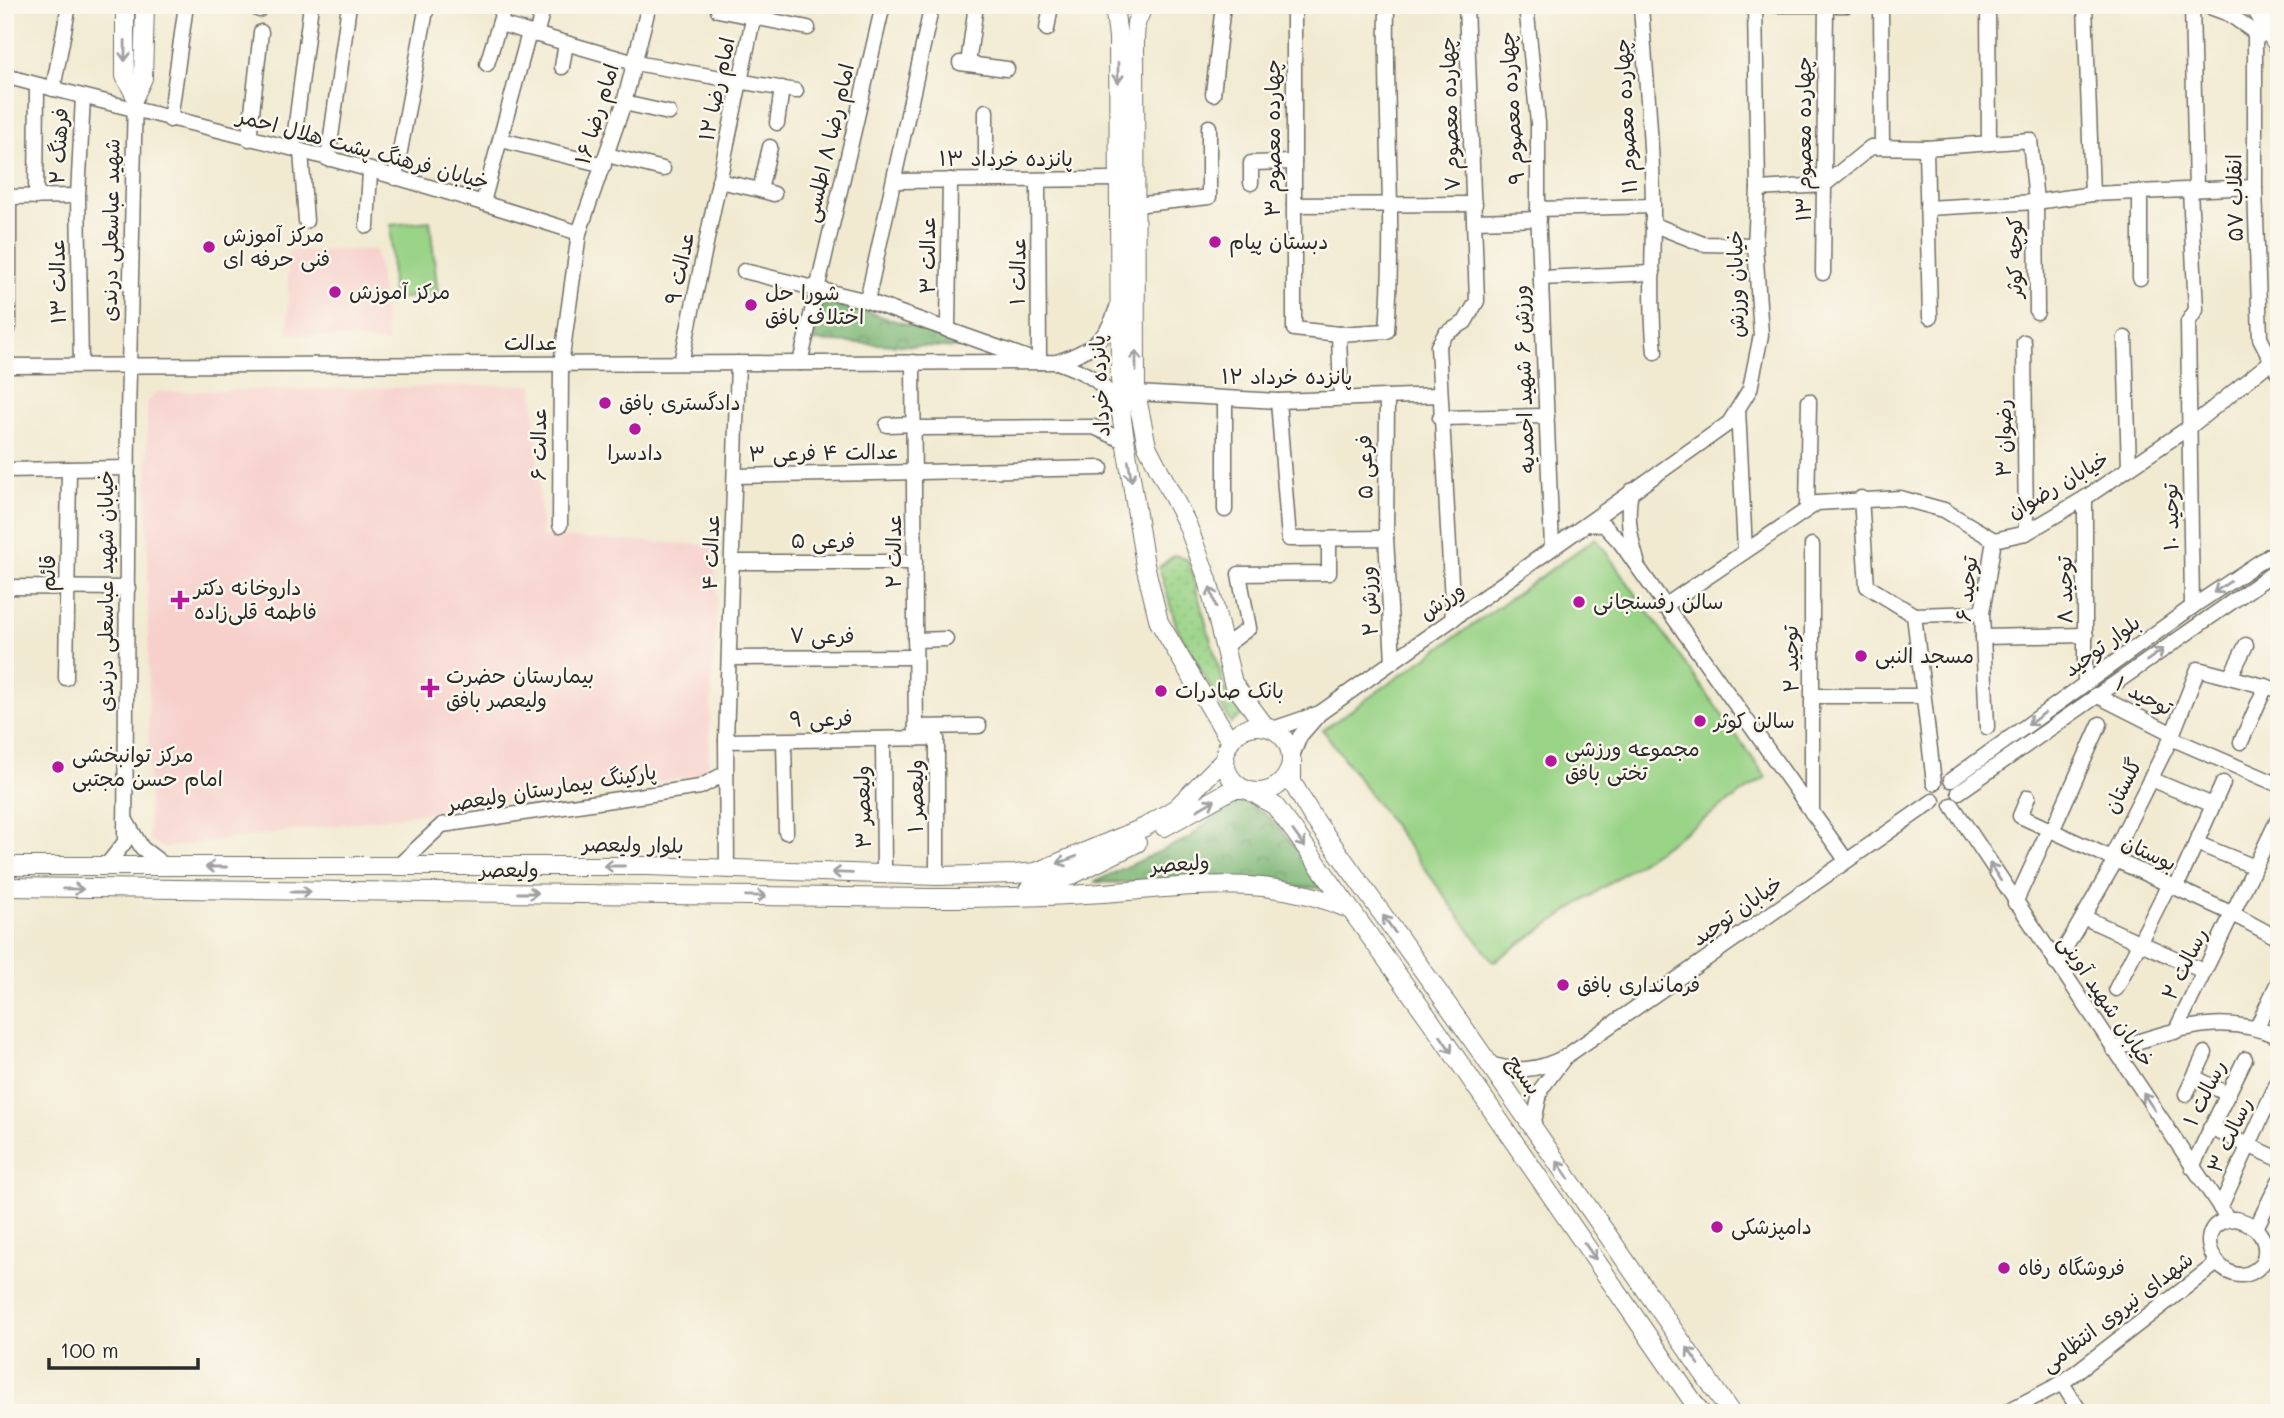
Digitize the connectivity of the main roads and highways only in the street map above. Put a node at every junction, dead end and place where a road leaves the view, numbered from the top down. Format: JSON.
{"nodes":[{"id":1,"x":125,"y":5,"type":"edge"},
{"id":2,"x":145,"y":5,"type":"edge"},
{"id":3,"x":1114,"y":5,"type":"edge"},
{"id":4,"x":1144,"y":5,"type":"edge"},
{"id":5,"x":2254,"y":5,"type":"edge"},
{"id":6,"x":2275,"y":5,"type":"edge"},
{"id":7,"x":2279,"y":11,"type":"edge"},
{"id":8,"x":2279,"y":48,"type":"edge"},
{"id":9,"x":1269,"y":727,"type":"junction"},
{"id":10,"x":1227,"y":750,"type":"junction"},
{"id":11,"x":1292,"y":758,"type":"junction"},
{"id":12,"x":1248,"y":791,"type":"junction"},
{"id":13,"x":5,"y":866,"type":"edge"},
{"id":14,"x":5,"y":887,"type":"edge"},
{"id":15,"x":1011,"y":896,"type":"junction"},
{"id":16,"x":1349,"y":909,"type":"junction"},
{"id":17,"x":1414,"y":961,"type":"junction"},
{"id":18,"x":1396,"y":972,"type":"junction"},
{"id":19,"x":1448,"y":1006,"type":"junction"},
{"id":20,"x":1430,"y":1020,"type":"junction"},
{"id":21,"x":1701,"y":1413,"type":"edge"},
{"id":22,"x":1731,"y":1413,"type":"edge"}],
"edges":[{"from":1,"to":2,"type":"main road","one_way":true},
{"from":3,"to":10,"type":"main road","name":"پانزده خرداد","one_way":true},
{"from":9,"to":4,"type":"main road","name":"پانزده خرداد","one_way":true},
{"from":5,"to":8,"type":"main road"},
{"from":6,"to":7,"type":"main road"},
{"from":9,"to":10,"type":"main road"},
{"from":9,"to":11,"type":"main road"},
{"from":10,"to":12,"type":"main road"},
{"from":10,"to":13,"type":"main road","name":"بلوار ولیعصر","one_way":true},
{"from":11,"to":12,"type":"main road"},
{"from":17,"to":11,"type":"main road","name":"بسیج","one_way":true},
{"from":15,"to":12,"type":"main road","name":"ولیعصر","one_way":true},
{"from":12,"to":16,"type":"main road","one_way":true},
{"from":14,"to":15,"type":"main road","name":"ولیعصر","one_way":true},
{"from":15,"to":16,"type":"main road","name":"ولیعصر"},
{"from":16,"to":18,"type":"main road"},
{"from":17,"to":18,"type":"main road"},
{"from":17,"to":19,"type":"main road","name":"بسیج"},
{"from":18,"to":20,"type":"main road"},
{"from":19,"to":20,"type":"main road"},
{"from":22,"to":19,"type":"main road","name":"بسیج","one_way":true},
{"from":20,"to":21,"type":"main road","one_way":true}]}
